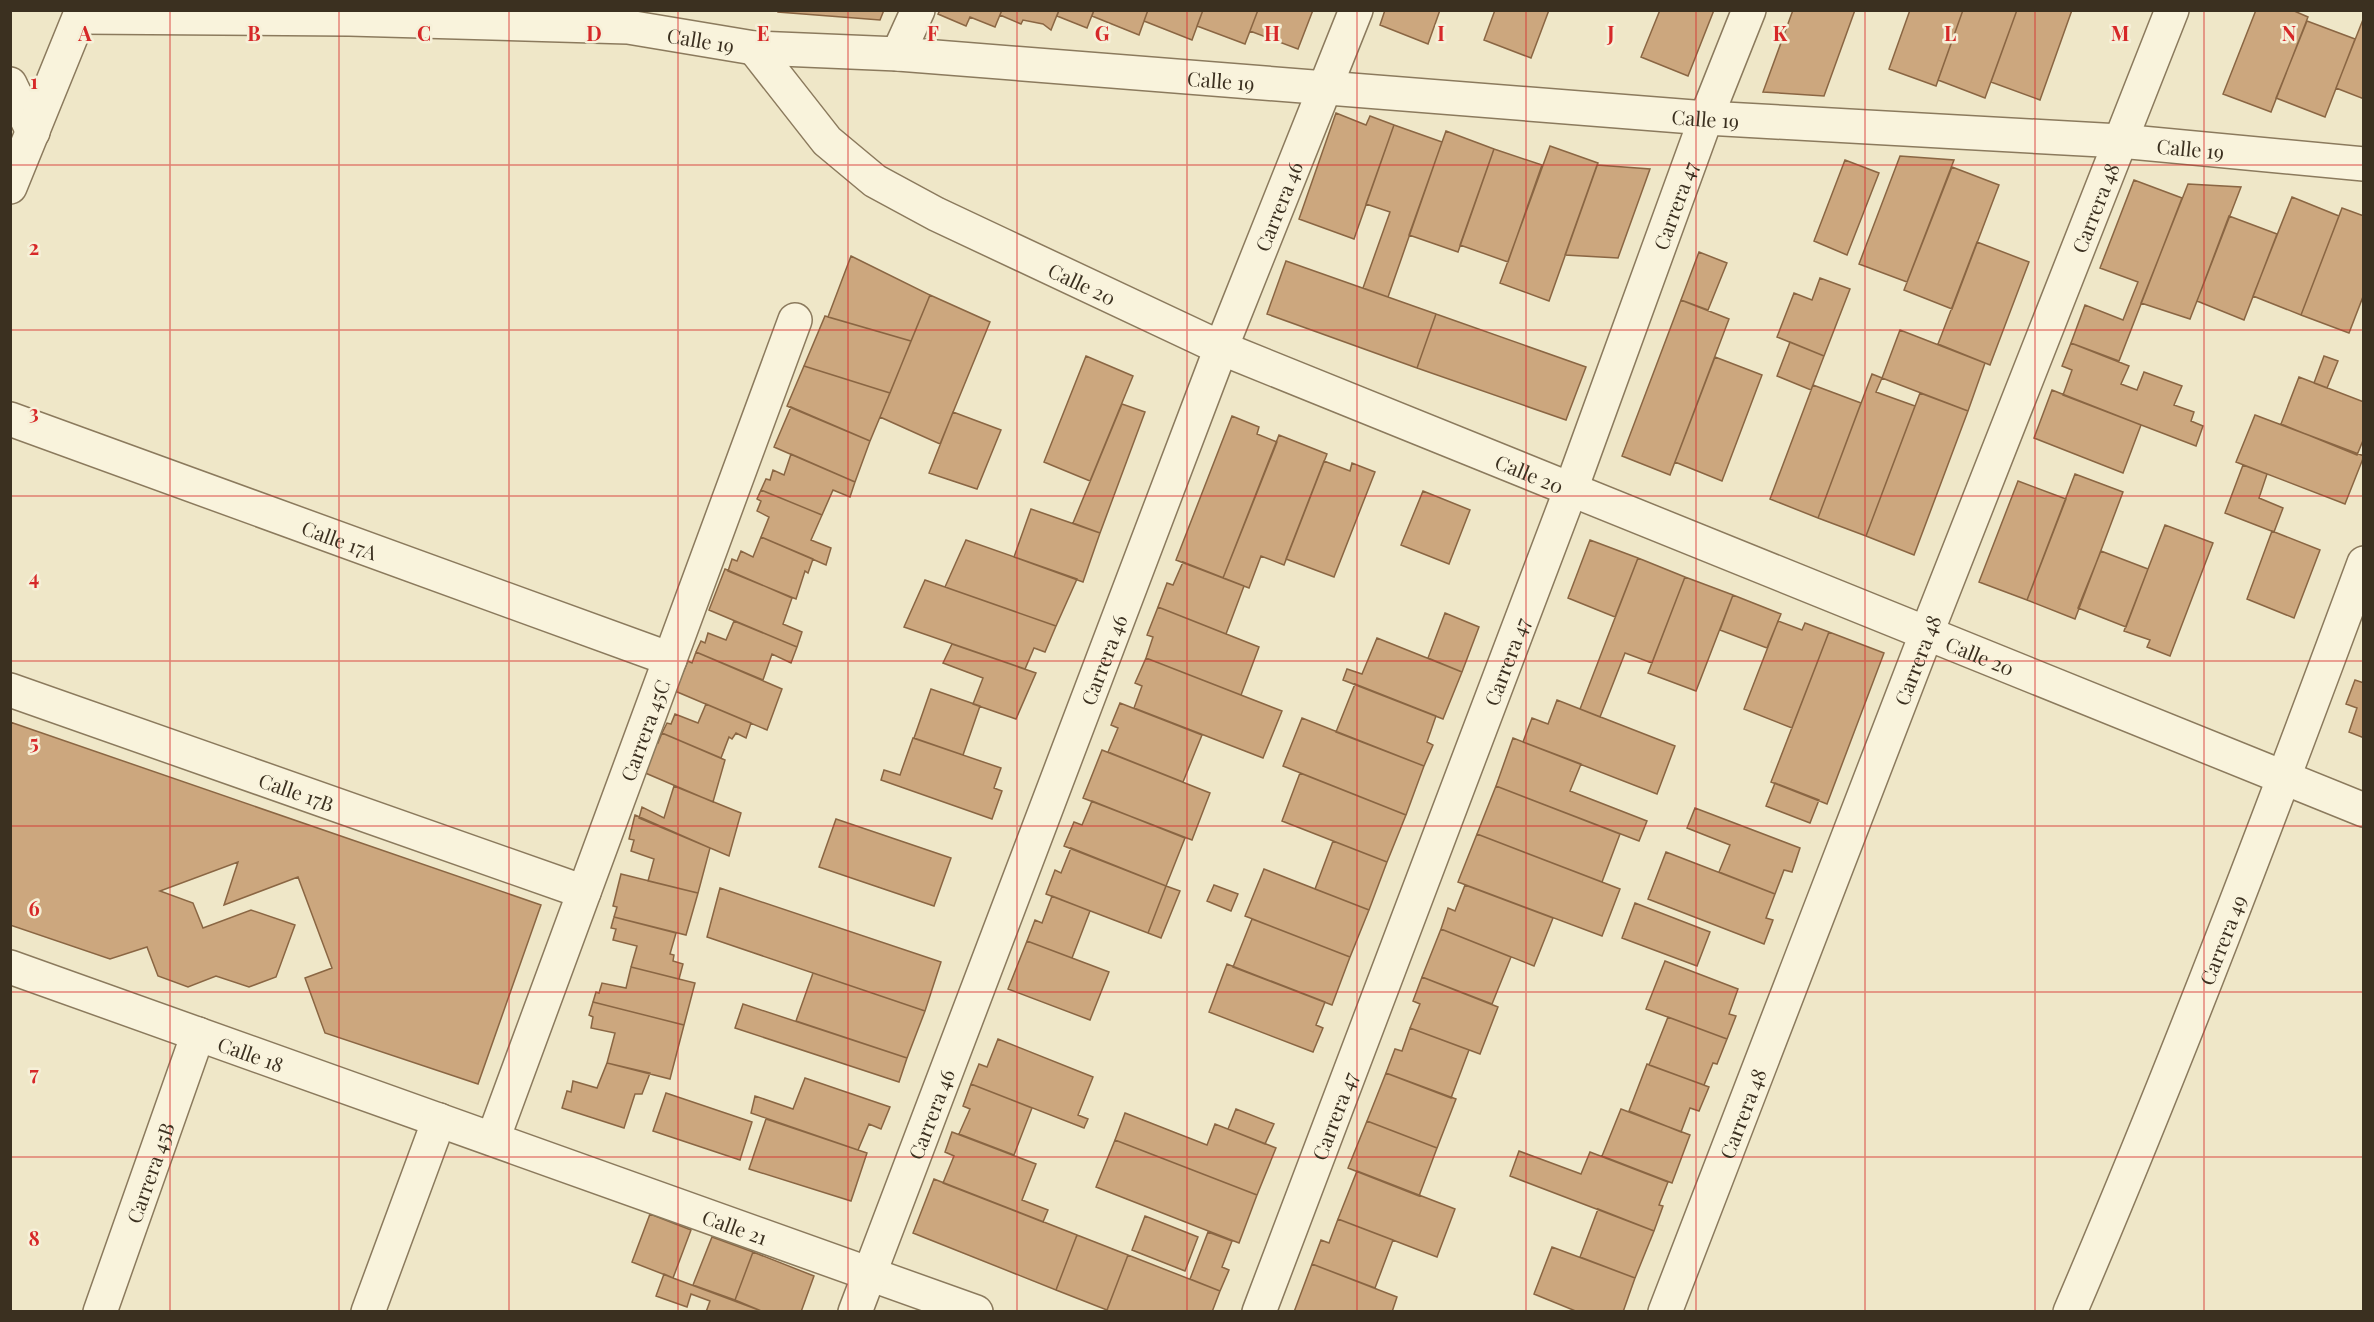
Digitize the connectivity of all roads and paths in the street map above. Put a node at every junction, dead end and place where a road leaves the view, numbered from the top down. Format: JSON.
{"nodes":[{"id":1,"x":918,"y":10,"type":"edge"},
{"id":2,"x":1356,"y":10,"type":"edge"},
{"id":3,"x":1749,"y":10,"type":"edge"},
{"id":4,"x":2172,"y":10,"type":"edge"},
{"id":5,"x":75,"y":13,"type":"edge"},
{"id":6,"x":351,"y":15,"type":"edge"},
{"id":7,"x":632,"y":19,"type":"edge"},
{"id":8,"x":754,"y":48,"type":"junction"},
{"id":9,"x":898,"y":54,"type":"junction"},
{"id":10,"x":10,"y":84,"type":"edge"},
{"id":11,"x":1326,"y":90,"type":"junction"},
{"id":12,"x":1706,"y":118,"type":"junction"},
{"id":13,"x":33,"y":132,"type":"junction"},
{"id":14,"x":2120,"y":141,"type":"junction"},
{"id":15,"x":2364,"y":164,"type":"edge"},
{"id":16,"x":10,"y":186,"type":"edge"},
{"id":17,"x":795,"y":320,"type":"dead end"},
{"id":18,"x":1221,"y":348,"type":"junction"},
{"id":19,"x":10,"y":419,"type":"edge"},
{"id":20,"x":1571,"y":489,"type":"junction"},
{"id":21,"x":2364,"y":563,"type":"edge"},
{"id":22,"x":1927,"y":632,"type":"junction"},
{"id":23,"x":670,"y":659,"type":"junction"},
{"id":24,"x":10,"y":690,"type":"edge"},
{"id":25,"x":2284,"y":779,"type":"junction"},
{"id":26,"x":2364,"y":810,"type":"edge"},
{"id":27,"x":584,"y":892,"type":"junction"},
{"id":28,"x":10,"y":967,"type":"edge"},
{"id":29,"x":198,"y":1034,"type":"junction"},
{"id":30,"x":439,"y":1120,"type":"junction"},
{"id":31,"x":493,"y":1139,"type":"junction"},
{"id":32,"x":870,"y":1274,"type":"junction"},
{"id":33,"x":100,"y":1311,"type":"edge"},
{"id":34,"x":368,"y":1311,"type":"edge"},
{"id":35,"x":855,"y":1311,"type":"edge"},
{"id":36,"x":976,"y":1311,"type":"edge"},
{"id":37,"x":1259,"y":1311,"type":"edge"},
{"id":38,"x":1665,"y":1311,"type":"edge"},
{"id":39,"x":2070,"y":1311,"type":"edge"}],
"edges":[{"from":1,"to":9,"type":"street"},
{"from":2,"to":11,"type":"street","name":"Carrera 46"},
{"from":3,"to":12,"type":"street","name":"Carrera 47"},
{"from":4,"to":14,"type":"street","name":"Carrera 48"},
{"from":5,"to":6,"type":"street","name":"Calle 19"},
{"from":5,"to":13,"type":"street"},
{"from":6,"to":7,"type":"street","name":"Calle 19"},
{"from":7,"to":8,"type":"street","name":"Calle 19"},
{"from":8,"to":9,"type":"street","name":"Calle 19"},
{"from":8,"to":18,"type":"street","name":"Calle 20"},
{"from":9,"to":11,"type":"street","name":"Calle 19"},
{"from":10,"to":13,"type":"street"},
{"from":11,"to":12,"type":"street","name":"Calle 19"},
{"from":11,"to":18,"type":"street","name":"Carrera 46"},
{"from":12,"to":14,"type":"street","name":"Calle 19"},
{"from":12,"to":20,"type":"street","name":"Carrera 47"},
{"from":13,"to":16,"type":"street"},
{"from":14,"to":15,"type":"street","name":"Calle 19"},
{"from":14,"to":22,"type":"street","name":"Carrera 48"},
{"from":17,"to":23,"type":"street","name":"Carrera 45C"},
{"from":18,"to":20,"type":"street","name":"Calle 20"},
{"from":18,"to":32,"type":"street","name":"Carrera 46"},
{"from":19,"to":23,"type":"street","name":"Calle 17A"},
{"from":20,"to":22,"type":"street","name":"Calle 20"},
{"from":20,"to":37,"type":"street","name":"Carrera 47"},
{"from":21,"to":25,"type":"street","name":"Carrera 49"},
{"from":22,"to":25,"type":"street","name":"Calle 20"},
{"from":22,"to":38,"type":"street","name":"Carrera 48"},
{"from":23,"to":27,"type":"street","name":"Carrera 45C"},
{"from":24,"to":27,"type":"street","name":"Calle 17B"},
{"from":25,"to":26,"type":"street","name":"Calle 20"},
{"from":25,"to":39,"type":"street","name":"Carrera 49"},
{"from":27,"to":31,"type":"street","name":"Carrera 45C"},
{"from":28,"to":29,"type":"street","name":"Calle 18"},
{"from":29,"to":30,"type":"street","name":"Calle 18"},
{"from":29,"to":33,"type":"street","name":"Carrera 45B"},
{"from":30,"to":31,"type":"street","name":"Calle 18"},
{"from":30,"to":34,"type":"street"},
{"from":31,"to":32,"type":"street","name":"Calle 21"},
{"from":32,"to":35,"type":"street","name":"Carrera 46"},
{"from":32,"to":36,"type":"street","name":"Calle 21"}]}
